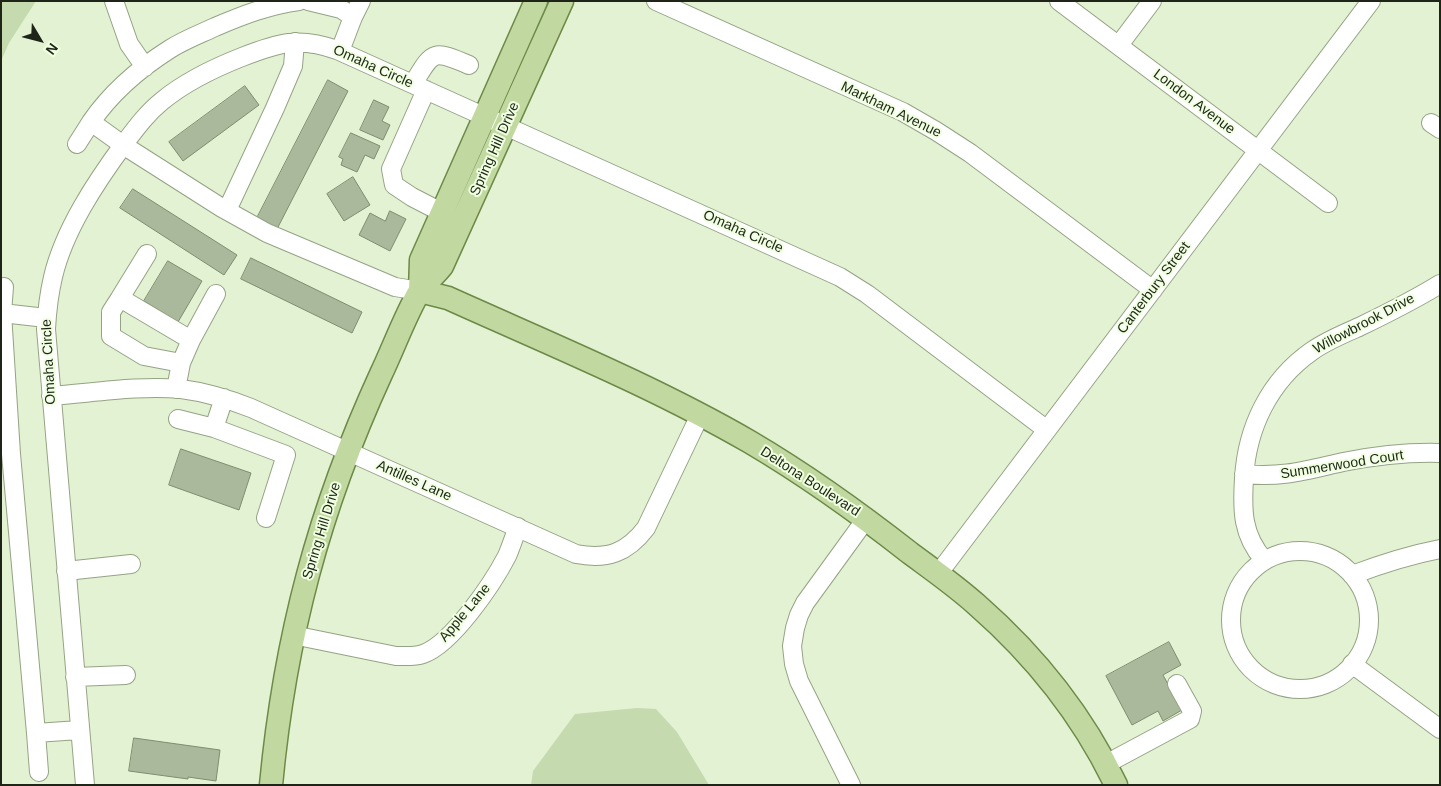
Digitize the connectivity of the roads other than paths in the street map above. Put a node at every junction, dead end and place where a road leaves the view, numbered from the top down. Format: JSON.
{"nodes":[{"id":1,"x":114,"y":1,"type":"edge"},
{"id":2,"x":300,"y":1,"type":"edge"},
{"id":3,"x":308,"y":1,"type":"edge"},
{"id":4,"x":360,"y":1,"type":"edge"},
{"id":5,"x":536,"y":1,"type":"edge"},
{"id":6,"x":562,"y":1,"type":"edge"},
{"id":7,"x":656,"y":1,"type":"edge"},
{"id":8,"x":1059,"y":1,"type":"edge"},
{"id":9,"x":1152,"y":1,"type":"edge"},
{"id":10,"x":1371,"y":1,"type":"edge"},
{"id":11,"x":353,"y":17,"type":"junction"},
{"id":12,"x":295,"y":42,"type":"junction"},
{"id":13,"x":1119,"y":45,"type":"junction"},
{"id":14,"x":340,"y":51,"type":"junction"},
{"id":15,"x":469,"y":64,"type":"dead end"},
{"id":16,"x":145,"y":67,"type":"junction"},
{"id":17,"x":419,"y":87,"type":"junction"},
{"id":18,"x":485,"y":116,"type":"junction"},
{"id":19,"x":91,"y":122,"type":"junction"},
{"id":20,"x":506,"y":125,"type":"junction"},
{"id":21,"x":77,"y":144,"type":"dead end"},
{"id":22,"x":123,"y":145,"type":"junction"},
{"id":23,"x":1258,"y":151,"type":"junction"},
{"id":24,"x":1328,"y":203,"type":"dead end"},
{"id":25,"x":222,"y":208,"type":"junction"},
{"id":26,"x":443,"y":213,"type":"junction"},
{"id":27,"x":147,"y":254,"type":"dead end"},
{"id":28,"x":1440,"y":284,"type":"edge"},
{"id":29,"x":4,"y":287,"type":"dead end"},
{"id":30,"x":1152,"y":290,"type":"junction"},
{"id":31,"x":420,"y":291,"type":"junction"},
{"id":32,"x":216,"y":294,"type":"dead end"},
{"id":33,"x":120,"y":298,"type":"junction"},
{"id":34,"x":2,"y":313,"type":"edge"},
{"id":35,"x":46,"y":318,"type":"junction"},
{"id":36,"x":191,"y":340,"type":"junction"},
{"id":37,"x":181,"y":363,"type":"junction"},
{"id":38,"x":176,"y":389,"type":"junction"},
{"id":39,"x":51,"y":396,"type":"junction"},
{"id":40,"x":224,"y":398,"type":"junction"},
{"id":41,"x":700,"y":415,"type":"junction"},
{"id":42,"x":178,"y":419,"type":"dead end"},
{"id":43,"x":214,"y":428,"type":"junction"},
{"id":44,"x":1047,"y":430,"type":"junction"},
{"id":45,"x":348,"y":451,"type":"junction"},
{"id":46,"x":1440,"y":453,"type":"edge"},
{"id":47,"x":1244,"y":474,"type":"junction"},
{"id":48,"x":266,"y":518,"type":"dead end"},
{"id":49,"x":866,"y":519,"type":"junction"},
{"id":50,"x":518,"y":527,"type":"junction"},
{"id":51,"x":1440,"y":549,"type":"edge"},
{"id":52,"x":1264,"y":560,"type":"junction"},
{"id":53,"x":131,"y":564,"type":"dead end"},
{"id":54,"x":66,"y":571,"type":"junction"},
{"id":55,"x":938,"y":574,"type":"junction"},
{"id":56,"x":1352,"y":576,"type":"junction"},
{"id":57,"x":293,"y":635,"type":"junction"},
{"id":58,"x":1352,"y":664,"type":"junction"},
{"id":59,"x":126,"y":675,"type":"dead end"},
{"id":60,"x":75,"y":677,"type":"junction"},
{"id":61,"x":1177,"y":684,"type":"dead end"},
{"id":62,"x":1440,"y":729,"type":"edge"},
{"id":63,"x":79,"y":730,"type":"junction"},
{"id":64,"x":36,"y":733,"type":"junction"},
{"id":65,"x":1106,"y":764,"type":"junction"},
{"id":66,"x":38,"y":772,"type":"dead end"},
{"id":67,"x":85,"y":785,"type":"edge"},
{"id":68,"x":271,"y":785,"type":"edge"},
{"id":69,"x":851,"y":785,"type":"edge"},
{"id":70,"x":1116,"y":785,"type":"edge"}],
"edges":[{"from":1,"to":16,"type":"street"},
{"from":2,"to":16,"type":"street"},
{"from":3,"to":11,"type":"street"},
{"from":4,"to":11,"type":"street"},
{"from":5,"to":18,"type":"main road","name":"Spring Hill Drive"},
{"from":6,"to":20,"type":"main road","name":"Spring Hill Drive"},
{"from":7,"to":30,"type":"street","name":"Markham Avenue"},
{"from":8,"to":13,"type":"street","name":"London Avenue"},
{"from":9,"to":13,"type":"street"},
{"from":10,"to":23,"type":"street","name":"Canterbury Street"},
{"from":11,"to":14,"type":"street"},
{"from":12,"to":14,"type":"street","name":"Omaha Circle"},
{"from":12,"to":22,"type":"street","name":"Omaha Circle"},
{"from":12,"to":25,"type":"street"},
{"from":13,"to":23,"type":"street","name":"London Avenue"},
{"from":14,"to":17,"type":"street","name":"Omaha Circle"},
{"from":15,"to":17,"type":"street"},
{"from":16,"to":19,"type":"street"},
{"from":17,"to":18,"type":"street","name":"Omaha Circle"},
{"from":17,"to":26,"type":"street"},
{"from":18,"to":20,"type":"street","name":"Omaha Circle"},
{"from":18,"to":26,"type":"main road","name":"Spring Hill Drive"},
{"from":19,"to":21,"type":"street"},
{"from":19,"to":22,"type":"street"},
{"from":20,"to":31,"type":"main road","name":"Spring Hill Drive"},
{"from":20,"to":44,"type":"street","name":"Omaha Circle"},
{"from":22,"to":25,"type":"street"},
{"from":22,"to":35,"type":"street","name":"Omaha Circle"},
{"from":23,"to":24,"type":"street","name":"London Avenue"},
{"from":23,"to":30,"type":"street","name":"Canterbury Street"},
{"from":25,"to":31,"type":"street"},
{"from":26,"to":31,"type":"main road","name":"Spring Hill Drive"},
{"from":27,"to":33,"type":"street"},
{"from":28,"to":47,"type":"street","name":"Willowbrook Drive"},
{"from":29,"to":34,"type":"street"},
{"from":30,"to":44,"type":"street","name":"Canterbury Street"},
{"from":31,"to":41,"type":"main road","name":"Deltona Boulevard"},
{"from":31,"to":45,"type":"main road","name":"Spring Hill Drive"},
{"from":32,"to":36,"type":"street"},
{"from":33,"to":36,"type":"street"},
{"from":33,"to":37,"type":"street"},
{"from":34,"to":35,"type":"street"},
{"from":34,"to":64,"type":"street"},
{"from":35,"to":39,"type":"street","name":"Omaha Circle"},
{"from":36,"to":37,"type":"street"},
{"from":37,"to":38,"type":"street"},
{"from":38,"to":39,"type":"street","name":"Antilles Lane"},
{"from":38,"to":40,"type":"street","name":"Antilles Lane"},
{"from":39,"to":54,"type":"street","name":"Omaha Circle"},
{"from":40,"to":43,"type":"street"},
{"from":40,"to":45,"type":"street","name":"Antilles Lane"},
{"from":41,"to":49,"type":"main road","name":"Deltona Boulevard"},
{"from":41,"to":50,"type":"street","name":"Antilles Lane"},
{"from":42,"to":43,"type":"street"},
{"from":43,"to":48,"type":"street"},
{"from":44,"to":55,"type":"street","name":"Canterbury Street"},
{"from":45,"to":50,"type":"street","name":"Antilles Lane"},
{"from":45,"to":57,"type":"main road","name":"Spring Hill Drive"},
{"from":46,"to":47,"type":"street","name":"Summerwood Court"},
{"from":47,"to":52,"type":"street","name":"Willowbrook Drive"},
{"from":49,"to":55,"type":"main road","name":"Deltona Boulevard"},
{"from":49,"to":69,"type":"street"},
{"from":50,"to":57,"type":"street","name":"Apple Lane"},
{"from":51,"to":56,"type":"street"},
{"from":52,"to":56,"type":"street"},
{"from":52,"to":58,"type":"street"},
{"from":53,"to":54,"type":"street"},
{"from":54,"to":60,"type":"street","name":"Omaha Circle"},
{"from":55,"to":65,"type":"main road","name":"Deltona Boulevard"},
{"from":56,"to":58,"type":"street"},
{"from":57,"to":68,"type":"main road","name":"Spring Hill Drive"},
{"from":58,"to":62,"type":"street"},
{"from":59,"to":60,"type":"street"},
{"from":60,"to":63,"type":"street","name":"Omaha Circle"},
{"from":61,"to":65,"type":"street"},
{"from":63,"to":64,"type":"street"},
{"from":63,"to":67,"type":"street","name":"Omaha Circle"},
{"from":64,"to":66,"type":"street"},
{"from":65,"to":70,"type":"main road","name":"Deltona Boulevard"}]}
